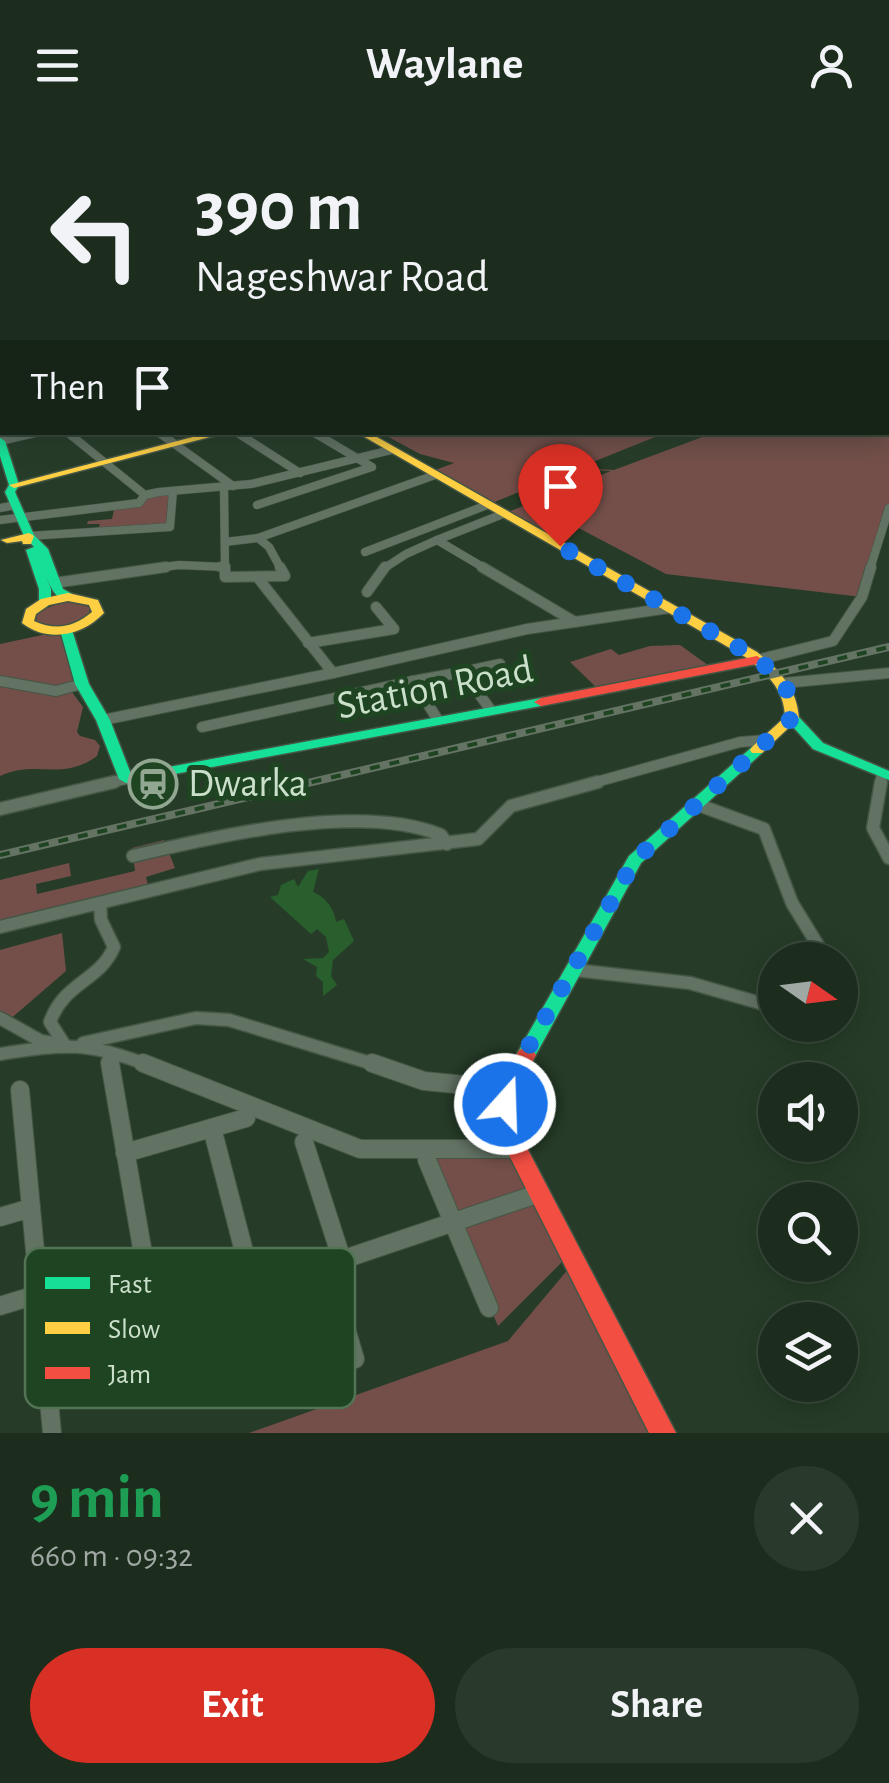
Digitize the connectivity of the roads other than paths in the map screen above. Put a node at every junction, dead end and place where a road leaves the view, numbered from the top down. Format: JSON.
{"nodes":[{"id":1,"x":30,"y":435,"type":"edge"},
{"id":2,"x":71,"y":435,"type":"edge"},
{"id":3,"x":162,"y":435,"type":"edge"},
{"id":4,"x":212,"y":435,"type":"edge"},
{"id":5,"x":241,"y":435,"type":"edge"},
{"id":6,"x":318,"y":435,"type":"edge"},
{"id":7,"x":365,"y":435,"type":"edge"},
{"id":8,"x":174,"y":444,"type":"junction"},
{"id":9,"x":1,"y":445,"type":"edge"},
{"id":10,"x":391,"y":450,"type":"junction"},
{"id":11,"x":358,"y":459,"type":"junction"},
{"id":12,"x":102,"y":461,"type":"junction"},
{"id":13,"x":298,"y":473,"type":"junction"},
{"id":14,"x":436,"y":476,"type":"junction"},
{"id":15,"x":317,"y":485,"type":"junction"},
{"id":16,"x":228,"y":486,"type":"junction"},
{"id":17,"x":174,"y":491,"type":"junction"},
{"id":18,"x":145,"y":495,"type":"junction"},
{"id":19,"x":11,"y":496,"type":"edge"},
{"id":20,"x":257,"y":505,"type":"dead end"},
{"id":21,"x":487,"y":505,"type":"junction"},
{"id":22,"x":889,"y":508,"type":"edge"},
{"id":23,"x":504,"y":514,"type":"junction"},
{"id":24,"x":0,"y":520,"type":"edge"},
{"id":25,"x":258,"y":538,"type":"junction"},
{"id":26,"x":28,"y":539,"type":"junction"},
{"id":27,"x":2,"y":540,"type":"edge"},
{"id":28,"x":438,"y":540,"type":"junction"},
{"id":29,"x":225,"y":542,"type":"junction"},
{"id":30,"x":366,"y":552,"type":"dead end"},
{"id":31,"x":225,"y":567,"type":"junction"},
{"id":32,"x":258,"y":578,"type":"junction"},
{"id":33,"x":54,"y":584,"type":"junction"},
{"id":34,"x":366,"y":592,"type":"dead end"},
{"id":35,"x":68,"y":598,"type":"junction"},
{"id":36,"x":45,"y":602,"type":"junction"},
{"id":37,"x":376,"y":607,"type":"dead end"},
{"id":38,"x":670,"y":608,"type":"junction"},
{"id":39,"x":575,"y":622,"type":"junction"},
{"id":40,"x":66,"y":630,"type":"junction"},
{"id":41,"x":308,"y":643,"type":"junction"},
{"id":42,"x":757,"y":660,"type":"junction"},
{"id":43,"x":500,"y":664,"type":"dead end"},
{"id":44,"x":463,"y":672,"type":"junction"},
{"id":45,"x":889,"y":673,"type":"edge"},
{"id":46,"x":333,"y":674,"type":"junction"},
{"id":47,"x":1,"y":678,"type":"edge"},
{"id":48,"x":413,"y":681,"type":"junction"},
{"id":49,"x":82,"y":684,"type":"junction"},
{"id":50,"x":784,"y":684,"type":"junction"},
{"id":51,"x":490,"y":709,"type":"junction"},
{"id":52,"x":792,"y":718,"type":"junction"},
{"id":53,"x":104,"y":720,"type":"junction"},
{"id":54,"x":438,"y":720,"type":"junction"},
{"id":55,"x":202,"y":727,"type":"dead end"},
{"id":56,"x":766,"y":740,"type":"junction"},
{"id":57,"x":886,"y":775,"type":"edge"},
{"id":58,"x":124,"y":776,"type":"junction"},
{"id":59,"x":696,"y":804,"type":"junction"},
{"id":60,"x":0,"y":810,"type":"edge"},
{"id":61,"x":447,"y":844,"type":"junction"},
{"id":62,"x":133,"y":856,"type":"dead end"},
{"id":63,"x":889,"y":858,"type":"edge"},
{"id":64,"x":100,"y":902,"type":"junction"},
{"id":65,"x":0,"y":927,"type":"edge"},
{"id":66,"x":815,"y":942,"type":"edge"},
{"id":67,"x":575,"y":970,"type":"junction"},
{"id":68,"x":758,"y":1002,"type":"edge"},
{"id":69,"x":0,"y":1018,"type":"edge"},
{"id":70,"x":64,"y":1044,"type":"junction"},
{"id":71,"x":0,"y":1054,"type":"edge"},
{"id":72,"x":108,"y":1060,"type":"dead end"},
{"id":73,"x":507,"y":1089,"type":"junction"},
{"id":74,"x":20,"y":1090,"type":"dead end"},
{"id":75,"x":246,"y":1118,"type":"dead end"},
{"id":76,"x":212,"y":1128,"type":"junction"},
{"id":77,"x":304,"y":1142,"type":"dead end"},
{"id":78,"x":517,"y":1149,"type":"junction"},
{"id":79,"x":125,"y":1153,"type":"junction"},
{"id":80,"x":426,"y":1160,"type":"dead end"},
{"id":81,"x":540,"y":1193,"type":"junction"},
{"id":82,"x":31,"y":1208,"type":"junction"},
{"id":83,"x":0,"y":1217,"type":"edge"},
{"id":84,"x":453,"y":1222,"type":"junction"},
{"id":85,"x":35,"y":1248,"type":"edge"},
{"id":86,"x":142,"y":1248,"type":"edge"},
{"id":87,"x":236,"y":1248,"type":"edge"},
{"id":88,"x":330,"y":1248,"type":"edge"},
{"id":89,"x":355,"y":1255,"type":"edge"},
{"id":90,"x":25,"y":1298,"type":"edge"},
{"id":91,"x":0,"y":1306,"type":"edge"},
{"id":92,"x":489,"y":1308,"type":"dead end"},
{"id":93,"x":50,"y":1408,"type":"edge"},
{"id":94,"x":52,"y":1433,"type":"edge"},
{"id":95,"x":664,"y":1433,"type":"edge"}],
"edges":[{"from":1,"to":9,"type":"street"},
{"from":2,"to":12,"type":"street"},
{"from":3,"to":8,"type":"street"},
{"from":4,"to":8,"type":"main road"},
{"from":5,"to":13,"type":"street"},
{"from":6,"to":11,"type":"street"},
{"from":7,"to":10,"type":"main road"},
{"from":8,"to":12,"type":"main road"},
{"from":8,"to":16,"type":"street"},
{"from":9,"to":19,"type":"main road"},
{"from":10,"to":11,"type":"street"},
{"from":10,"to":14,"type":"main road"},
{"from":11,"to":13,"type":"street"},
{"from":11,"to":15,"type":"street"},
{"from":12,"to":18,"type":"street"},
{"from":12,"to":19,"type":"main road"},
{"from":13,"to":15,"type":"street"},
{"from":13,"to":16,"type":"street"},
{"from":14,"to":21,"type":"main road"},
{"from":14,"to":25,"type":"street"},
{"from":15,"to":20,"type":"street"},
{"from":16,"to":17,"type":"street"},
{"from":16,"to":29,"type":"street"},
{"from":17,"to":18,"type":"street"},
{"from":17,"to":26,"type":"street"},
{"from":18,"to":19,"type":"street"},
{"from":19,"to":24,"type":"street"},
{"from":19,"to":26,"type":"main road"},
{"from":21,"to":23,"type":"main road"},
{"from":21,"to":30,"type":"street"},
{"from":22,"to":42,"type":"street"},
{"from":23,"to":28,"type":"street"},
{"from":23,"to":38,"type":"main road"},
{"from":25,"to":29,"type":"street"},
{"from":25,"to":32,"type":"street"},
{"from":26,"to":27,"type":"main road"},
{"from":26,"to":33,"type":"main road"},
{"from":26,"to":36,"type":"main road"},
{"from":28,"to":34,"type":"street"},
{"from":28,"to":39,"type":"street"},
{"from":29,"to":31,"type":"street"},
{"from":31,"to":32,"type":"street"},
{"from":31,"to":33,"type":"street"},
{"from":32,"to":41,"type":"street"},
{"from":33,"to":35,"type":"main road"},
{"from":35,"to":36,"type":"main road"},
{"from":35,"to":40,"type":"main road"},
{"from":36,"to":40,"type":"main road"},
{"from":37,"to":41,"type":"street"},
{"from":38,"to":39,"type":"street"},
{"from":38,"to":42,"type":"main road"},
{"from":39,"to":46,"type":"street"},
{"from":40,"to":49,"type":"main road"},
{"from":41,"to":46,"type":"street"},
{"from":42,"to":50,"type":"main road"},
{"from":42,"to":51,"type":"main road","name":"Station Road"},
{"from":43,"to":44,"type":"street"},
{"from":44,"to":48,"type":"street"},
{"from":44,"to":51,"type":"street"},
{"from":45,"to":50,"type":"street"},
{"from":46,"to":53,"type":"street"},
{"from":47,"to":49,"type":"street"},
{"from":48,"to":54,"type":"street"},
{"from":48,"to":55,"type":"street"},
{"from":49,"to":53,"type":"main road"},
{"from":50,"to":52,"type":"main road"},
{"from":51,"to":54,"type":"main road","name":"Station Road"},
{"from":52,"to":56,"type":"main road"},
{"from":52,"to":57,"type":"main road"},
{"from":53,"to":58,"type":"main road"},
{"from":54,"to":58,"type":"main road","name":"Station Road"},
{"from":56,"to":59,"type":"main road"},
{"from":56,"to":61,"type":"street"},
{"from":57,"to":63,"type":"street"},
{"from":58,"to":60,"type":"street"},
{"from":59,"to":66,"type":"street"},
{"from":59,"to":67,"type":"main road"},
{"from":61,"to":62,"type":"street"},
{"from":61,"to":64,"type":"street"},
{"from":64,"to":65,"type":"street"},
{"from":64,"to":70,"type":"street"},
{"from":67,"to":68,"type":"street"},
{"from":67,"to":73,"type":"main road"},
{"from":69,"to":70,"type":"street"},
{"from":70,"to":71,"type":"street"},
{"from":70,"to":73,"type":"street"},
{"from":70,"to":78,"type":"street"},
{"from":72,"to":79,"type":"street"},
{"from":73,"to":78,"type":"main road"},
{"from":74,"to":82,"type":"street"},
{"from":75,"to":76,"type":"street"},
{"from":76,"to":79,"type":"street"},
{"from":76,"to":87,"type":"street"},
{"from":77,"to":88,"type":"street"},
{"from":78,"to":81,"type":"main road"},
{"from":79,"to":86,"type":"street"},
{"from":80,"to":84,"type":"street"},
{"from":81,"to":84,"type":"street"},
{"from":81,"to":95,"type":"main road"},
{"from":82,"to":83,"type":"street"},
{"from":82,"to":85,"type":"street"},
{"from":84,"to":89,"type":"street"},
{"from":84,"to":92,"type":"street"},
{"from":90,"to":91,"type":"street"},
{"from":93,"to":94,"type":"street"}]}
